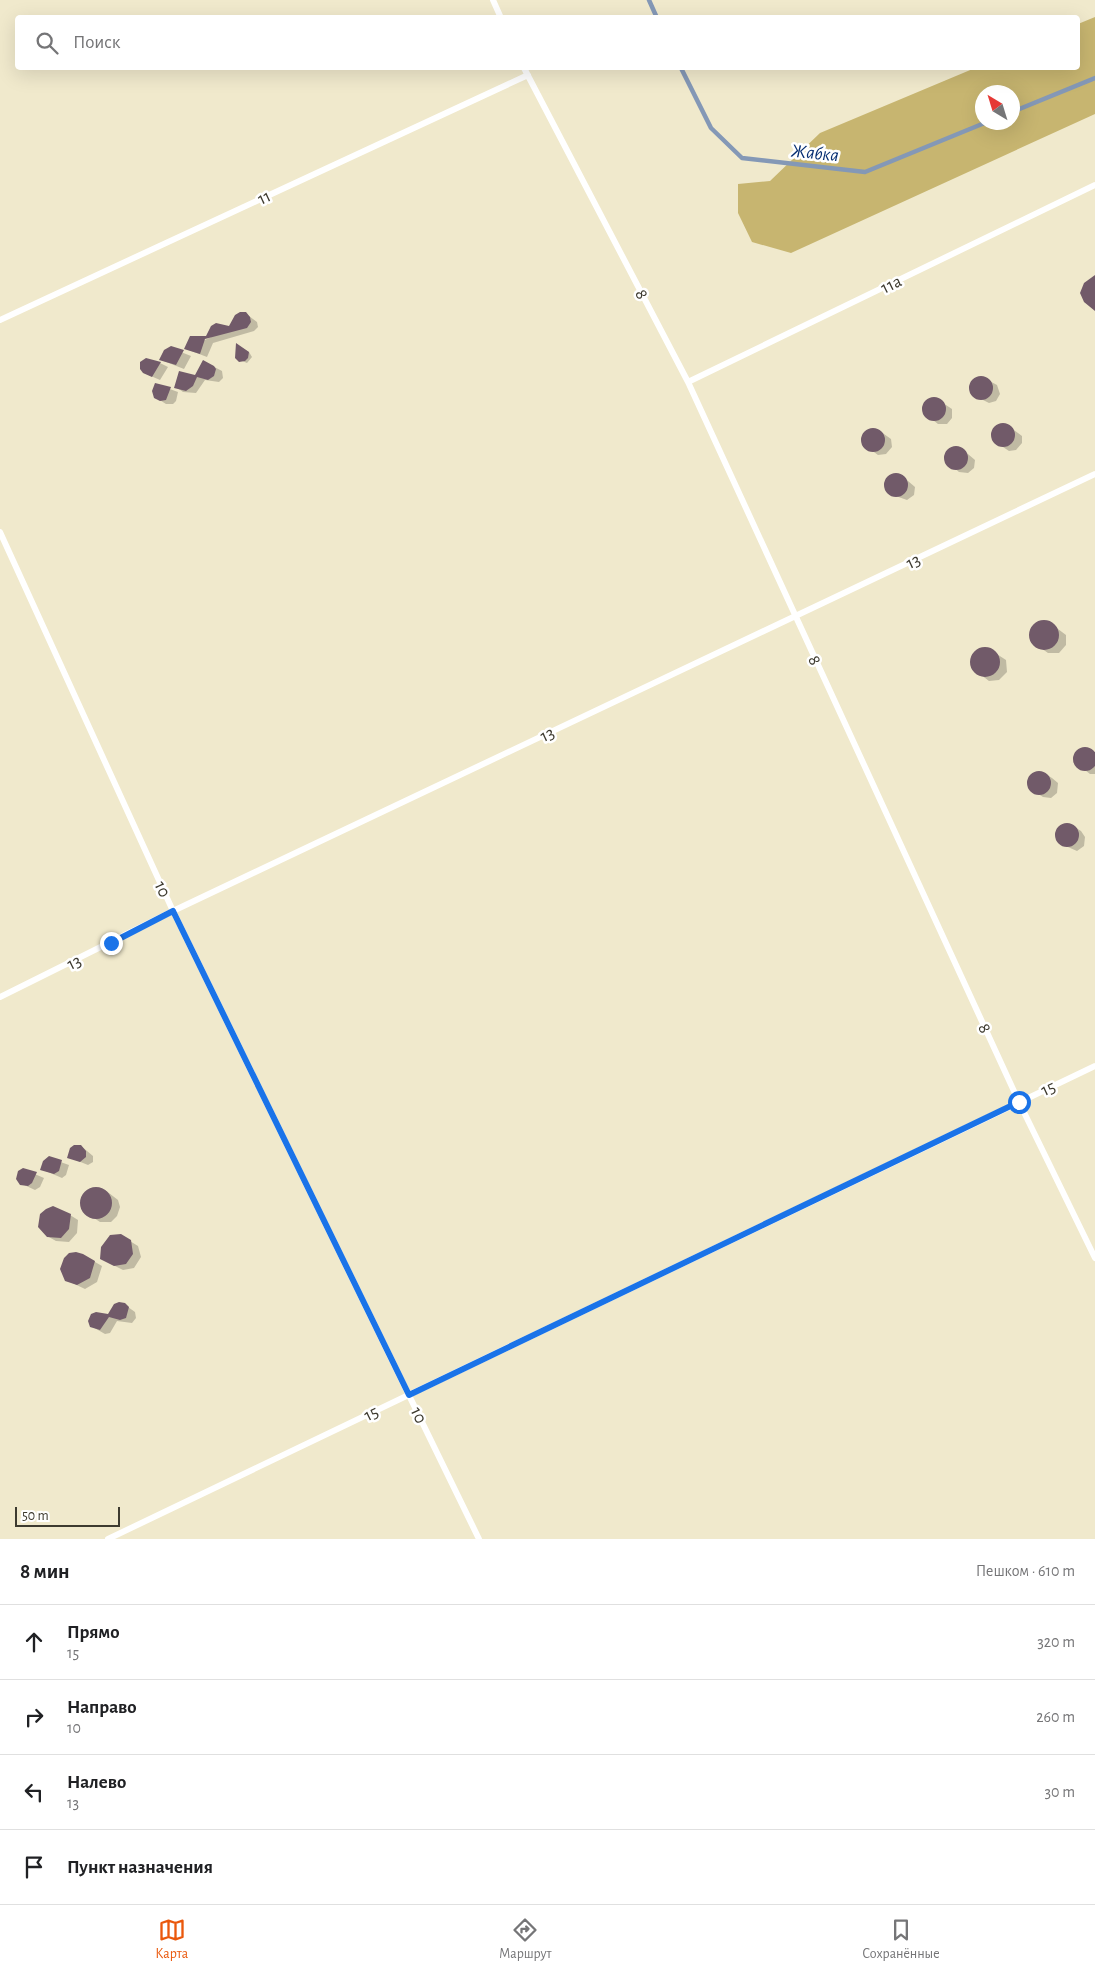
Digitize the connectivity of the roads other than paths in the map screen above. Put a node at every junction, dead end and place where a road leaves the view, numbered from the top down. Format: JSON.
{"nodes":[{"id":1,"x":494,"y":0,"type":"edge"},
{"id":2,"x":501,"y":15,"type":"edge"},
{"id":3,"x":525,"y":70,"type":"edge"},
{"id":4,"x":528,"y":75,"type":"junction"},
{"id":5,"x":1095,"y":185,"type":"edge"},
{"id":6,"x":0,"y":320,"type":"edge"},
{"id":7,"x":688,"y":382,"type":"junction"},
{"id":8,"x":1095,"y":474,"type":"edge"},
{"id":9,"x":0,"y":532,"type":"edge"},
{"id":10,"x":796,"y":617,"type":"junction"},
{"id":11,"x":173,"y":911,"type":"junction"},
{"id":12,"x":0,"y":997,"type":"edge"},
{"id":13,"x":1095,"y":1066,"type":"edge"},
{"id":14,"x":1019,"y":1102,"type":"junction"},
{"id":15,"x":1095,"y":1258,"type":"edge"},
{"id":16,"x":409,"y":1395,"type":"junction"},
{"id":17,"x":108,"y":1539,"type":"edge"},
{"id":18,"x":479,"y":1539,"type":"edge"}],
"edges":[{"from":1,"to":2,"type":"lane"},
{"from":3,"to":4,"type":"lane","name":"8","number":"8"},
{"from":4,"to":6,"type":"lane","name":"11","number":"11"},
{"from":4,"to":7,"type":"lane","name":"8","number":"8"},
{"from":5,"to":7,"type":"lane","name":"11a","number":"11a"},
{"from":7,"to":10,"type":"lane","name":"8","number":"8"},
{"from":8,"to":10,"type":"lane","name":"13","number":"13"},
{"from":9,"to":11,"type":"lane","name":"10","number":"10"},
{"from":10,"to":11,"type":"lane","name":"13","number":"13"},
{"from":10,"to":14,"type":"lane","name":"8","number":"8"},
{"from":11,"to":12,"type":"lane","name":"13","number":"13"},
{"from":11,"to":16,"type":"lane","name":"10","number":"10"},
{"from":13,"to":14,"type":"lane","name":"15","number":"15"},
{"from":14,"to":15,"type":"lane","name":"8","number":"8"},
{"from":14,"to":16,"type":"lane","name":"15","number":"15"},
{"from":16,"to":17,"type":"lane","name":"15","number":"15"},
{"from":16,"to":18,"type":"lane","name":"10","number":"10"}]}
